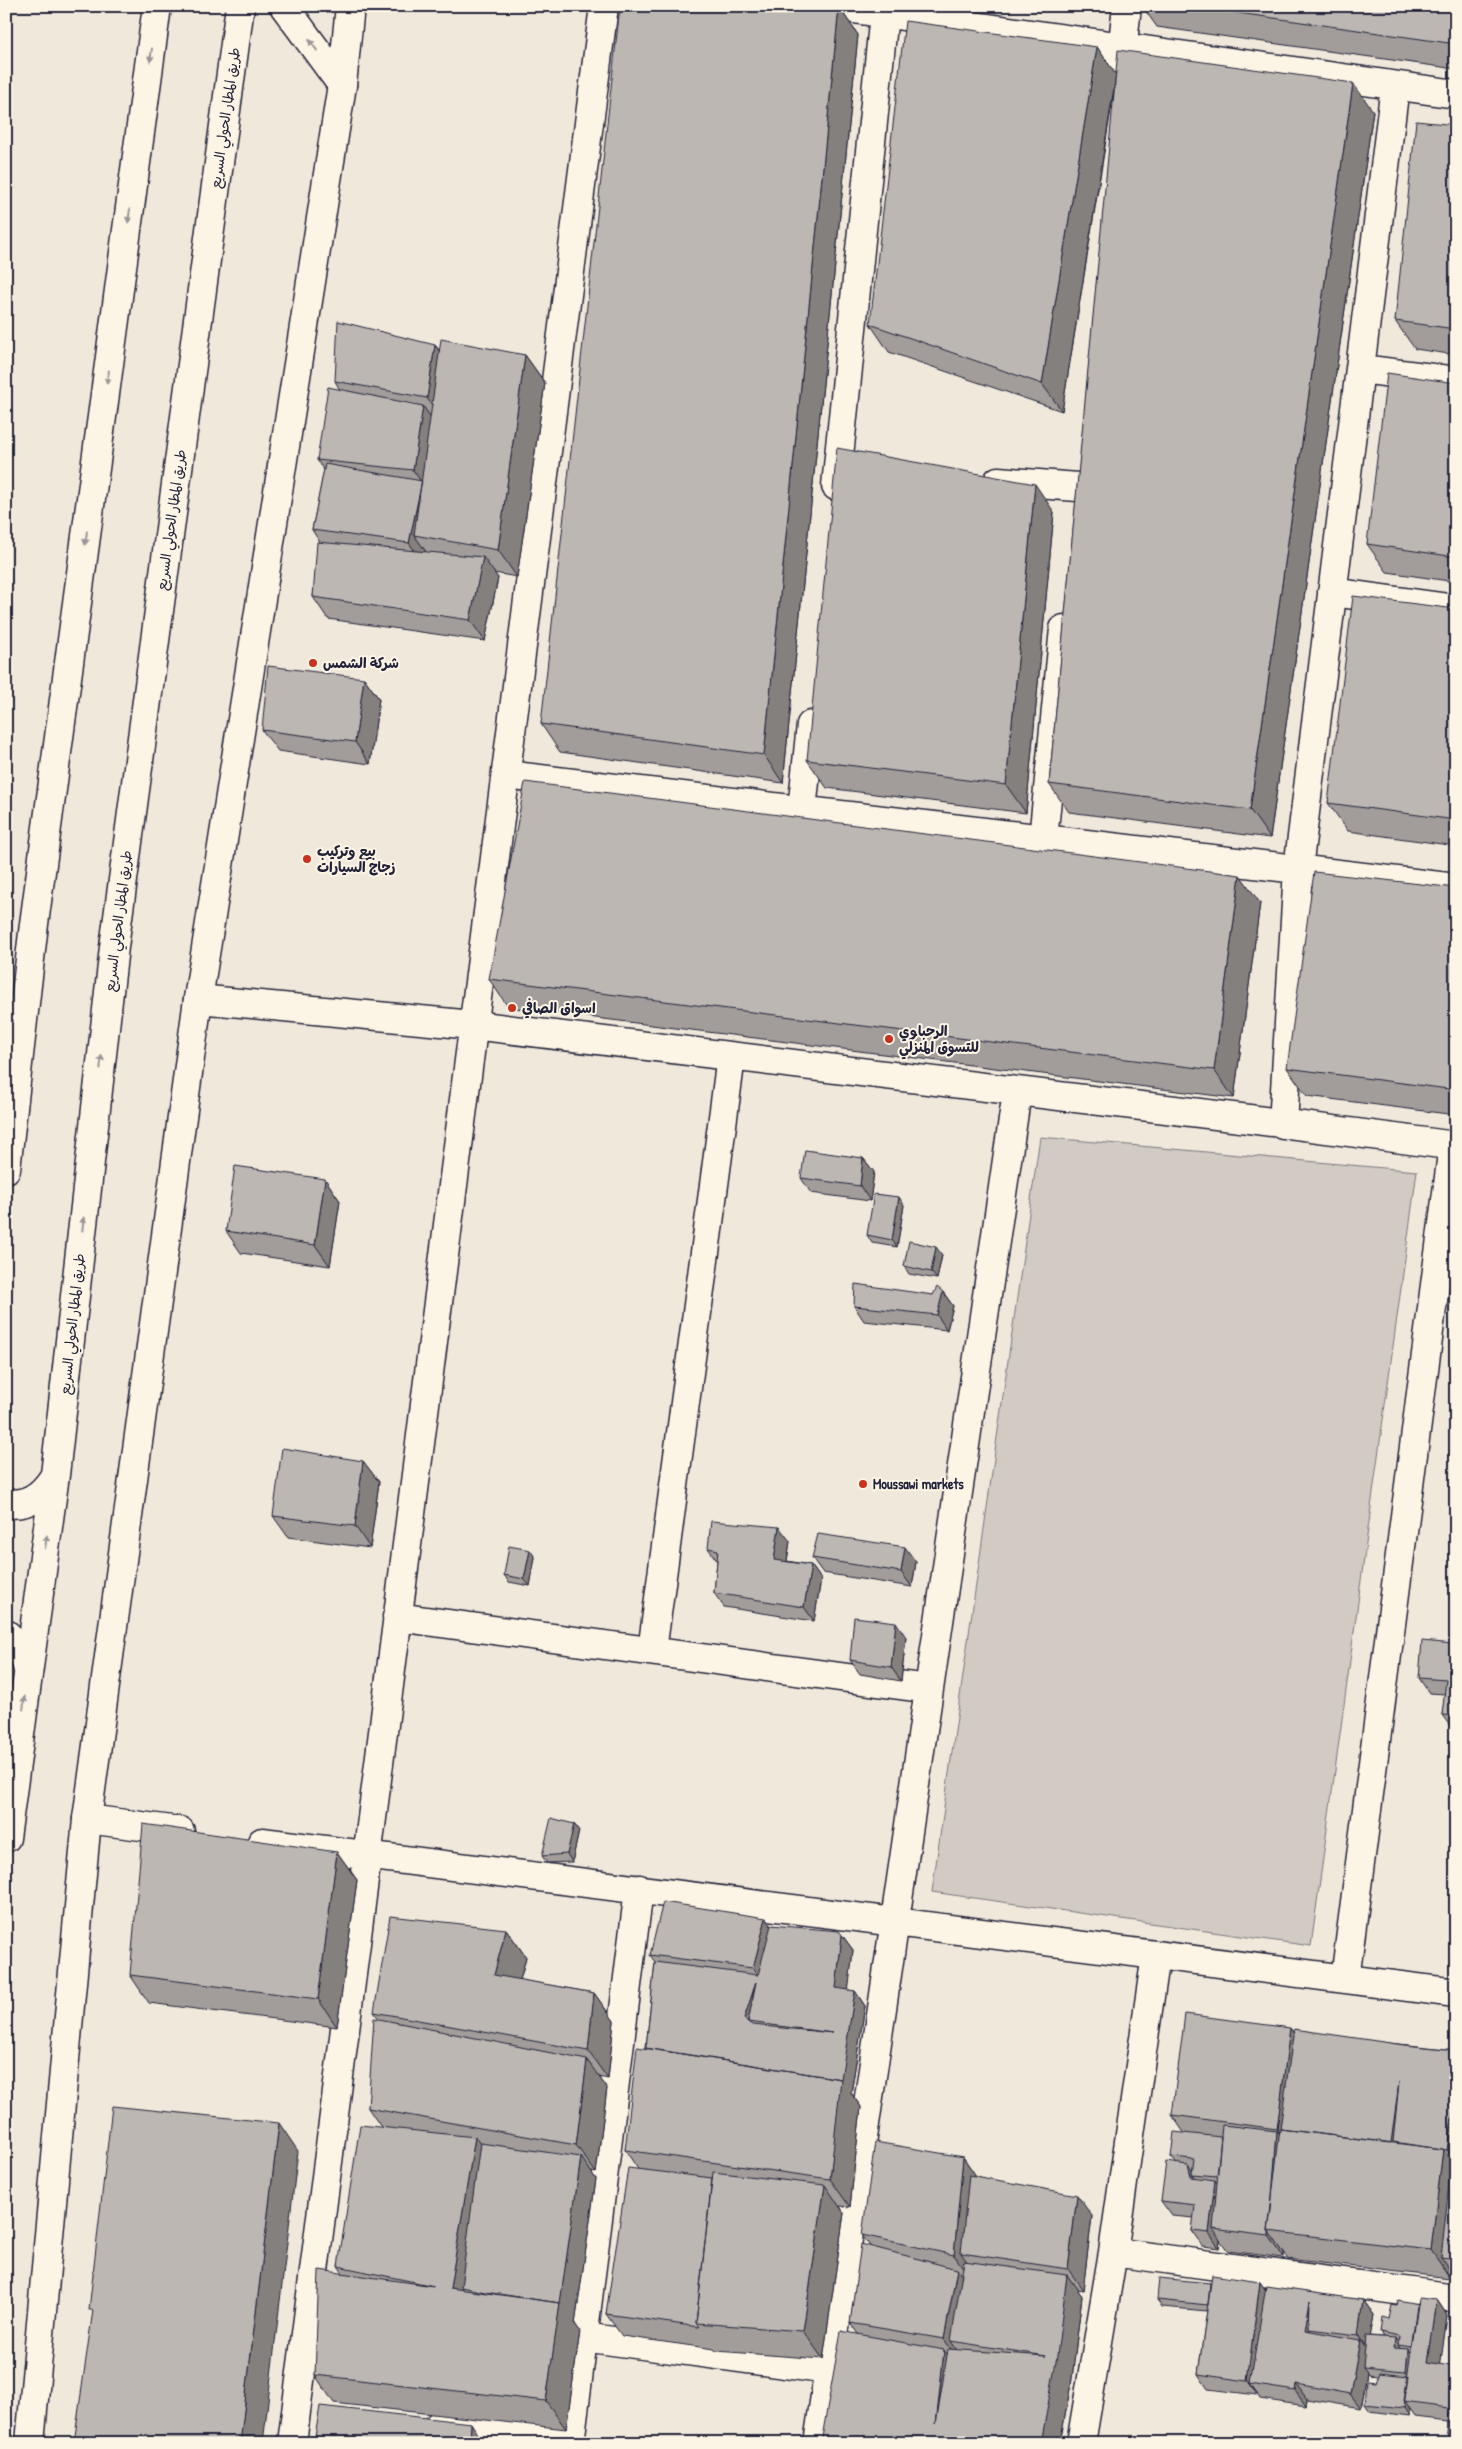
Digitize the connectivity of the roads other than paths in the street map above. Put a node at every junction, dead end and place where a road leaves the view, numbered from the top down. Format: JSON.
{"nodes":[{"id":1,"x":157,"y":6,"type":"edge"},
{"id":2,"x":240,"y":6,"type":"edge"},
{"id":3,"x":284,"y":6,"type":"edge"},
{"id":4,"x":350,"y":6,"type":"edge"},
{"id":5,"x":604,"y":6,"type":"edge"},
{"id":6,"x":832,"y":6,"type":"edge"},
{"id":7,"x":1127,"y":6,"type":"edge"},
{"id":8,"x":884,"y":14,"type":"junction"},
{"id":9,"x":1122,"y":47,"type":"junction"},
{"id":10,"x":342,"y":85,"type":"junction"},
{"id":11,"x":1395,"y":86,"type":"junction"},
{"id":12,"x":1456,"y":94,"type":"edge"},
{"id":13,"x":1116,"y":116,"type":"edge"},
{"id":14,"x":1361,"y":368,"type":"junction"},
{"id":15,"x":1456,"y":381,"type":"edge"},
{"id":16,"x":1081,"y":458,"type":"edge"},
{"id":17,"x":838,"y":467,"type":"junction"},
{"id":18,"x":866,"y":469,"type":"edge"},
{"id":19,"x":972,"y":478,"type":"edge"},
{"id":20,"x":1078,"y":487,"type":"junction"},
{"id":21,"x":833,"y":506,"type":"edge"},
{"id":22,"x":1076,"y":517,"type":"edge"},
{"id":23,"x":1332,"y":592,"type":"junction"},
{"id":24,"x":1067,"y":604,"type":"edge"},
{"id":25,"x":1456,"y":609,"type":"edge"},
{"id":26,"x":813,"y":702,"type":"edge"},
{"id":27,"x":506,"y":775,"type":"junction"},
{"id":28,"x":802,"y":810,"type":"junction"},
{"id":29,"x":1043,"y":839,"type":"junction"},
{"id":30,"x":1298,"y":869,"type":"junction"},
{"id":31,"x":1456,"y":888,"type":"edge"},
{"id":32,"x":198,"y":999,"type":"junction"},
{"id":33,"x":473,"y":1025,"type":"junction"},
{"id":34,"x":731,"y":1057,"type":"junction"},
{"id":35,"x":1017,"y":1092,"type":"junction"},
{"id":36,"x":1283,"y":1124,"type":"junction"},
{"id":37,"x":1454,"y":1146,"type":"edge"},
{"id":38,"x":6,"y":1169,"type":"edge"},
{"id":39,"x":55,"y":1476,"type":"junction"},
{"id":40,"x":6,"y":1503,"type":"edge"},
{"id":41,"x":397,"y":1617,"type":"junction"},
{"id":42,"x":6,"y":1634,"type":"edge"},
{"id":43,"x":652,"y":1651,"type":"junction"},
{"id":44,"x":28,"y":1670,"type":"junction"},
{"id":45,"x":929,"y":1689,"type":"junction"},
{"id":46,"x":87,"y":1819,"type":"junction"},
{"id":47,"x":203,"y":1834,"type":"edge"},
{"id":48,"x":6,"y":1838,"type":"edge"},
{"id":49,"x":242,"y":1839,"type":"edge"},
{"id":50,"x":368,"y":1855,"type":"junction"},
{"id":51,"x":639,"y":1889,"type":"junction"},
{"id":52,"x":895,"y":1922,"type":"junction"},
{"id":53,"x":1156,"y":1955,"type":"junction"},
{"id":54,"x":1345,"y":1979,"type":"junction"},
{"id":55,"x":1456,"y":1993,"type":"edge"},
{"id":56,"x":1113,"y":2252,"type":"junction"},
{"id":57,"x":1456,"y":2298,"type":"edge"},
{"id":58,"x":583,"y":2337,"type":"junction"},
{"id":59,"x":829,"y":2370,"type":"junction"},
{"id":60,"x":295,"y":2414,"type":"junction"},
{"id":61,"x":325,"y":2417,"type":"edge"},
{"id":62,"x":413,"y":2424,"type":"edge"},
{"id":63,"x":570,"y":2440,"type":"edge"},
{"id":64,"x":30,"y":2443,"type":"edge"},
{"id":65,"x":292,"y":2443,"type":"edge"},
{"id":66,"x":818,"y":2443,"type":"edge"},
{"id":67,"x":1081,"y":2443,"type":"edge"}],
"edges":[{"from":1,"to":38,"type":"main road","one_way":true},
{"from":39,"to":2,"type":"main road","name":"طريق المطار الحولي السريع","one_way":true},
{"from":10,"to":3,"type":"main road","one_way":true},
{"from":4,"to":10,"type":"main road"},
{"from":5,"to":27,"type":"main road"},
{"from":6,"to":8,"type":"main road"},
{"from":7,"to":9,"type":"main road"},
{"from":8,"to":9,"type":"main road"},
{"from":8,"to":17,"type":"main road"},
{"from":9,"to":11,"type":"main road"},
{"from":9,"to":13,"type":"main road"},
{"from":10,"to":32,"type":"main road"},
{"from":11,"to":12,"type":"main road"},
{"from":11,"to":14,"type":"main road"},
{"from":14,"to":15,"type":"main road"},
{"from":14,"to":23,"type":"main road"},
{"from":16,"to":20,"type":"main road"},
{"from":17,"to":18,"type":"main road"},
{"from":17,"to":21,"type":"main road"},
{"from":19,"to":20,"type":"main road"},
{"from":20,"to":22,"type":"main road"},
{"from":23,"to":25,"type":"main road"},
{"from":23,"to":30,"type":"main road"},
{"from":24,"to":29,"type":"main road"},
{"from":26,"to":28,"type":"main road"},
{"from":27,"to":28,"type":"main road"},
{"from":27,"to":33,"type":"main road"},
{"from":28,"to":29,"type":"main road"},
{"from":29,"to":30,"type":"main road"},
{"from":30,"to":31,"type":"main road"},
{"from":30,"to":36,"type":"main road"},
{"from":32,"to":33,"type":"main road"},
{"from":32,"to":46,"type":"main road"},
{"from":33,"to":34,"type":"main road"},
{"from":33,"to":41,"type":"main road"},
{"from":34,"to":35,"type":"main road"},
{"from":34,"to":43,"type":"main road"},
{"from":35,"to":36,"type":"main road"},
{"from":35,"to":45,"type":"main road"},
{"from":36,"to":37,"type":"main road"},
{"from":37,"to":54,"type":"main road"},
{"from":39,"to":40,"type":"main road"},
{"from":44,"to":39,"type":"main road","name":"طريق المطار الحولي السريع","one_way":true},
{"from":41,"to":43,"type":"main road"},
{"from":41,"to":50,"type":"main road"},
{"from":42,"to":44,"type":"main road"},
{"from":43,"to":45,"type":"main road"},
{"from":48,"to":44,"type":"main road","name":"طريق المطار الحولي السريع","one_way":true},
{"from":45,"to":52,"type":"main road"},
{"from":46,"to":47,"type":"main road"},
{"from":46,"to":64,"type":"main road"},
{"from":49,"to":50,"type":"main road"},
{"from":50,"to":51,"type":"main road"},
{"from":50,"to":60,"type":"main road"},
{"from":51,"to":52,"type":"main road"},
{"from":51,"to":58,"type":"main road"},
{"from":52,"to":53,"type":"main road"},
{"from":52,"to":59,"type":"main road"},
{"from":53,"to":54,"type":"main road"},
{"from":53,"to":56,"type":"main road"},
{"from":54,"to":55,"type":"main road"},
{"from":56,"to":57,"type":"main road"},
{"from":56,"to":67,"type":"main road"},
{"from":58,"to":59,"type":"main road"},
{"from":58,"to":63,"type":"main road"},
{"from":59,"to":66,"type":"main road"},
{"from":60,"to":61,"type":"main road"},
{"from":60,"to":65,"type":"main road"},
{"from":62,"to":63,"type":"main road"}]}
